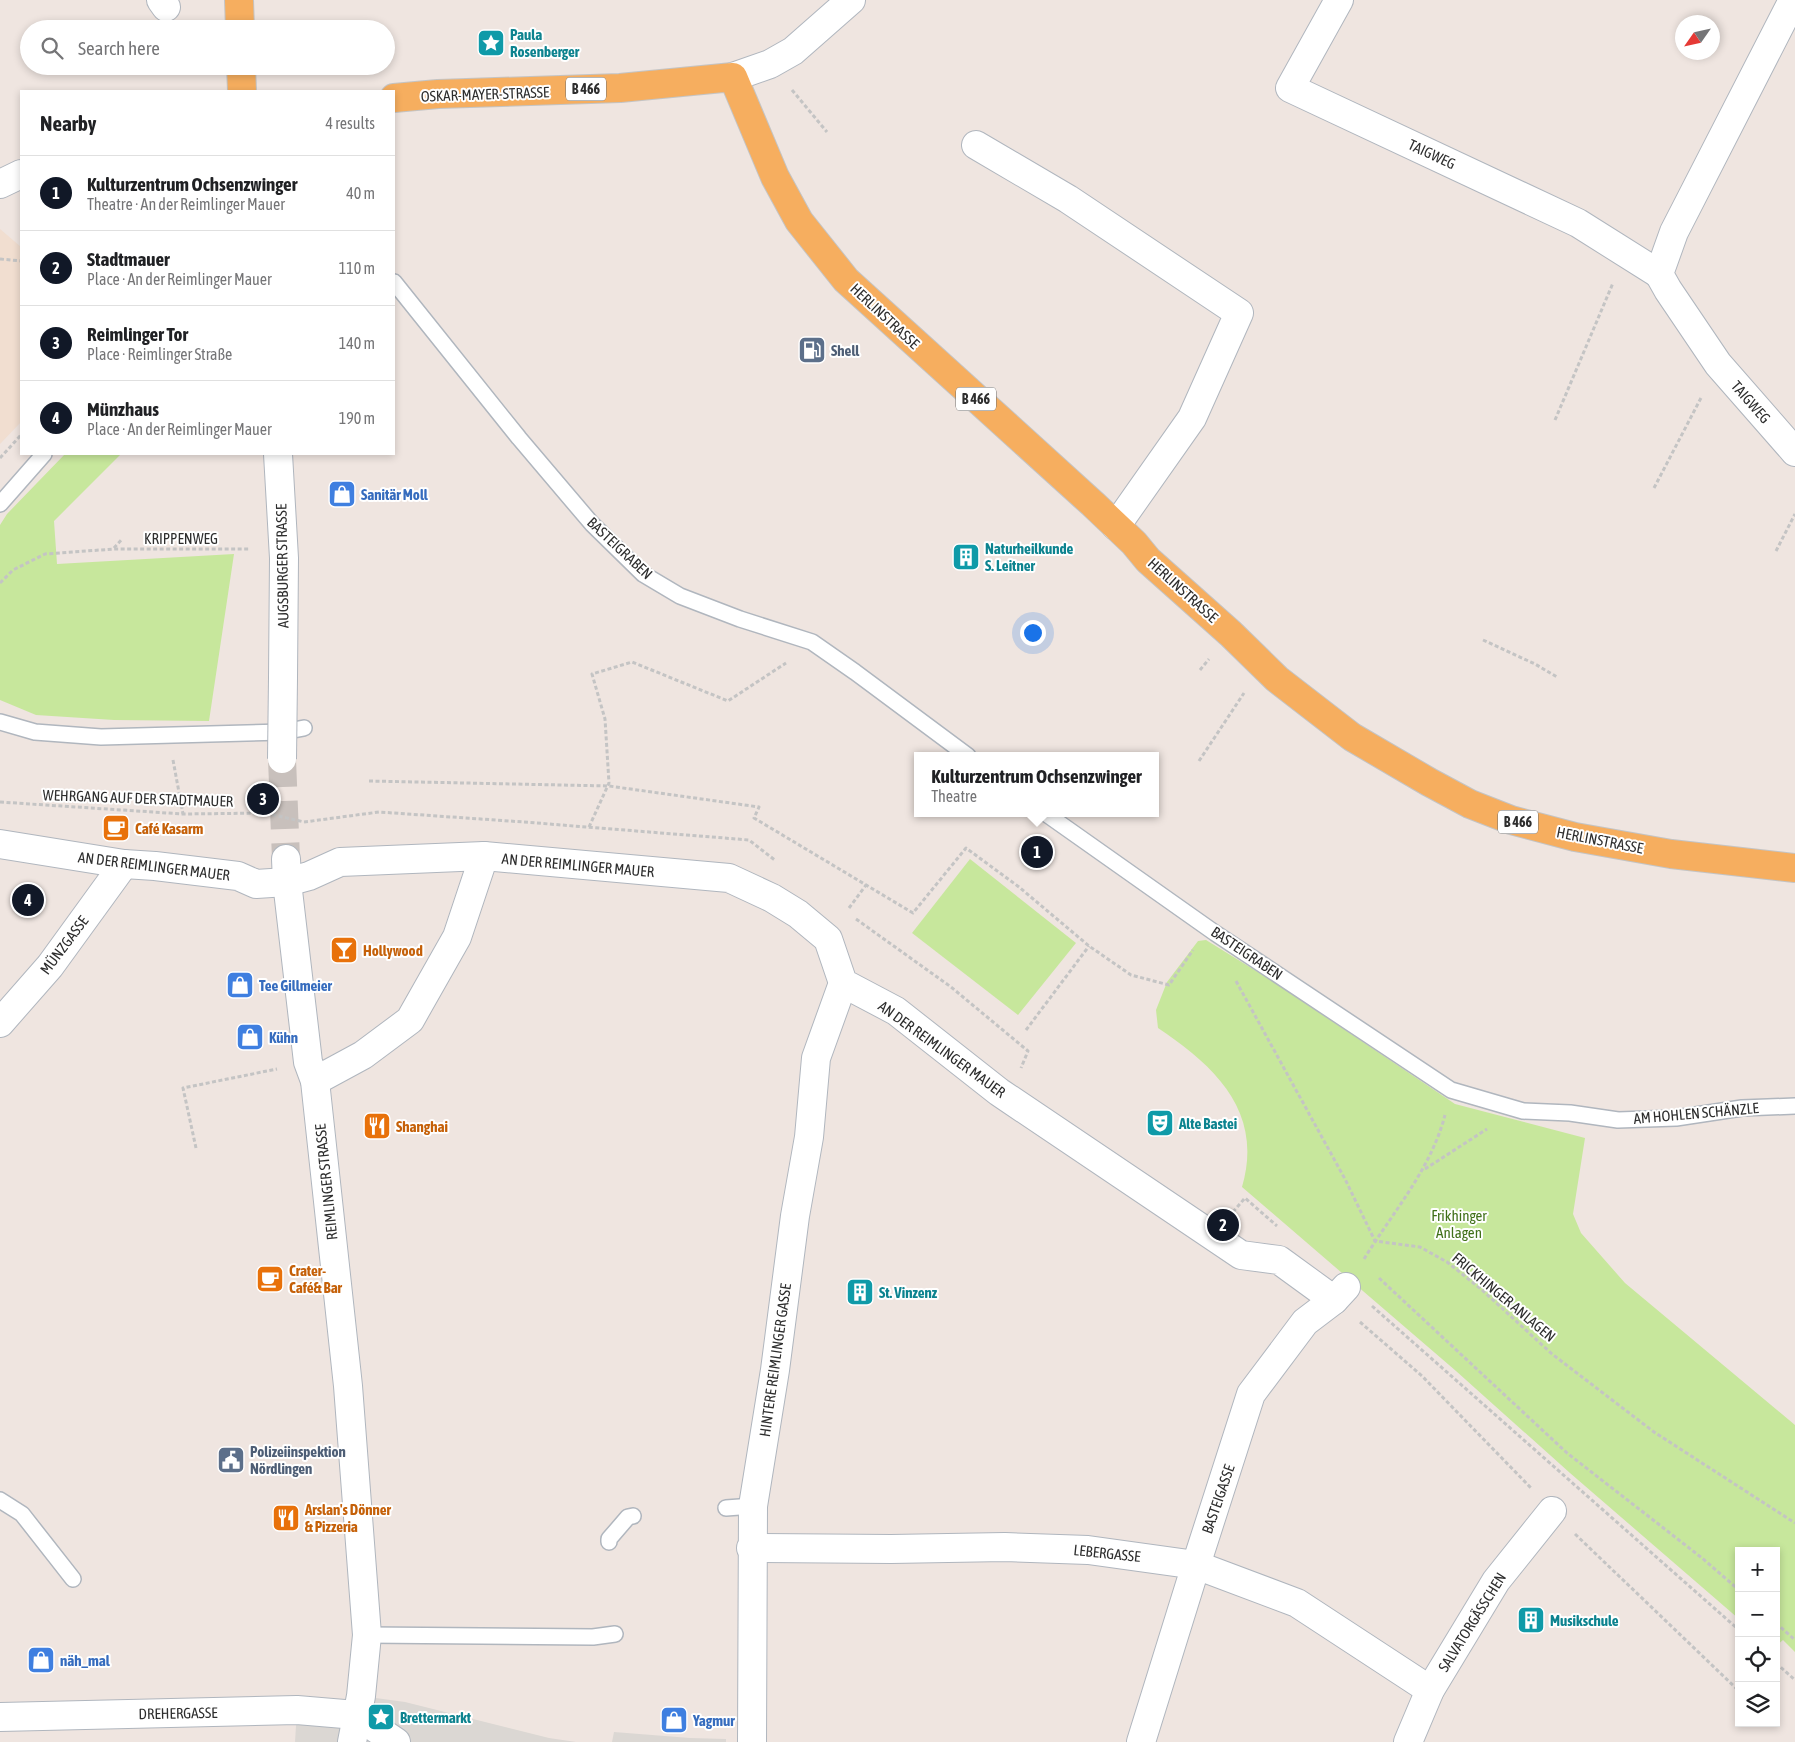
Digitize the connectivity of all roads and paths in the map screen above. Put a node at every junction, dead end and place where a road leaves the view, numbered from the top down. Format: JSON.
{"nodes":[{"id":1,"x":239,"y":0,"type":"edge"},
{"id":2,"x":851,"y":0,"type":"edge"},
{"id":3,"x":1339,"y":0,"type":"edge"},
{"id":4,"x":1793,"y":0,"type":"edge"},
{"id":5,"x":240,"y":20,"type":"edge"},
{"id":6,"x":770,"y":64,"type":"junction"},
{"id":7,"x":241,"y":75,"type":"edge"},
{"id":8,"x":733,"y":77,"type":"junction"},
{"id":9,"x":242,"y":90,"type":"edge"},
{"id":10,"x":395,"y":98,"type":"edge"},
{"id":11,"x":827,"y":132,"type":"dead end"},
{"id":12,"x":976,"y":145,"type":"dead end"},
{"id":13,"x":20,"y":174,"type":"edge"},
{"id":14,"x":0,"y":184,"type":"edge"},
{"id":15,"x":1626,"y":253,"type":"junction"},
{"id":16,"x":0,"y":259,"type":"edge"},
{"id":17,"x":20,"y":261,"type":"edge"},
{"id":18,"x":1659,"y":274,"type":"junction"},
{"id":19,"x":395,"y":283,"type":"edge"},
{"id":20,"x":1718,"y":364,"type":"junction"},
{"id":21,"x":1555,"y":420,"type":"dead end"},
{"id":22,"x":20,"y":436,"type":"edge"},
{"id":23,"x":1795,"y":452,"type":"edge"},
{"id":24,"x":43,"y":455,"type":"edge"},
{"id":25,"x":278,"y":455,"type":"edge"},
{"id":26,"x":0,"y":458,"type":"edge"},
{"id":27,"x":1654,"y":488,"type":"dead end"},
{"id":28,"x":0,"y":504,"type":"edge"},
{"id":29,"x":1795,"y":514,"type":"edge"},
{"id":30,"x":1116,"y":526,"type":"junction"},
{"id":31,"x":122,"y":539,"type":"dead end"},
{"id":32,"x":114,"y":549,"type":"junction"},
{"id":33,"x":249,"y":549,"type":"dead end"},
{"id":34,"x":1776,"y":551,"type":"dead end"},
{"id":35,"x":0,"y":582,"type":"edge"},
{"id":36,"x":1483,"y":640,"type":"dead end"},
{"id":37,"x":812,"y":642,"type":"junction"},
{"id":38,"x":1262,"y":665,"type":"junction"},
{"id":39,"x":1557,"y":677,"type":"dead end"},
{"id":40,"x":0,"y":722,"type":"edge"},
{"id":41,"x":294,"y":730,"type":"junction"},
{"id":42,"x":171,"y":752,"type":"dead end"},
{"id":43,"x":963,"y":752,"type":"edge"},
{"id":44,"x":282,"y":759,"type":"tunnel mouth"},
{"id":45,"x":1199,"y":761,"type":"dead end"},
{"id":46,"x":370,"y":781,"type":"dead end"},
{"id":47,"x":609,"y":786,"type":"junction"},
{"id":48,"x":0,"y":802,"type":"edge"},
{"id":49,"x":183,"y":814,"type":"junction"},
{"id":50,"x":1051,"y":817,"type":"edge"},
{"id":51,"x":304,"y":822,"type":"dead end"},
{"id":52,"x":0,"y":844,"type":"edge"},
{"id":53,"x":484,"y":856,"type":"junction"},
{"id":54,"x":124,"y":864,"type":"junction"},
{"id":55,"x":570,"y":865,"type":"junction"},
{"id":56,"x":1795,"y":868,"type":"edge"},
{"id":57,"x":286,"y":870,"type":"junction"},
{"id":58,"x":866,"y":885,"type":"junction"},
{"id":59,"x":849,"y":908,"type":"dead end"},
{"id":60,"x":1212,"y":930,"type":"junction"},
{"id":61,"x":1089,"y":946,"type":"junction"},
{"id":62,"x":843,"y":983,"type":"junction"},
{"id":63,"x":0,"y":1023,"type":"edge"},
{"id":64,"x":1026,"y":1030,"type":"dead end"},
{"id":65,"x":312,"y":1072,"type":"junction"},
{"id":66,"x":1451,"y":1090,"type":"junction"},
{"id":67,"x":1795,"y":1106,"type":"edge"},
{"id":68,"x":1524,"y":1111,"type":"junction"},
{"id":69,"x":196,"y":1148,"type":"dead end"},
{"id":70,"x":1423,"y":1170,"type":"junction"},
{"id":71,"x":1375,"y":1241,"type":"junction"},
{"id":72,"x":1362,"y":1263,"type":"dead end"},
{"id":73,"x":1373,"y":1274,"type":"dead end"},
{"id":74,"x":1340,"y":1293,"type":"joint"},
{"id":75,"x":0,"y":1500,"type":"edge"},
{"id":76,"x":753,"y":1506,"type":"junction"},
{"id":77,"x":726,"y":1508,"type":"dead end"},
{"id":78,"x":1552,"y":1512,"type":"dead end"},
{"id":79,"x":632,"y":1516,"type":"dead end"},
{"id":80,"x":1795,"y":1523,"type":"edge"},
{"id":81,"x":609,"y":1542,"type":"dead end"},
{"id":82,"x":751,"y":1548,"type":"junction"},
{"id":83,"x":1196,"y":1565,"type":"junction"},
{"id":84,"x":74,"y":1579,"type":"dead end"},
{"id":85,"x":1735,"y":1587,"type":"edge"},
{"id":86,"x":1780,"y":1627,"type":"edge"},
{"id":87,"x":615,"y":1634,"type":"dead end"},
{"id":88,"x":367,"y":1635,"type":"junction"},
{"id":89,"x":1795,"y":1640,"type":"edge"},
{"id":90,"x":1780,"y":1667,"type":"edge"},
{"id":91,"x":1795,"y":1680,"type":"edge"},
{"id":92,"x":1430,"y":1690,"type":"junction"},
{"id":93,"x":356,"y":1715,"type":"junction"},
{"id":94,"x":0,"y":1716,"type":"edge"},
{"id":95,"x":352,"y":1742,"type":"edge"},
{"id":96,"x":396,"y":1742,"type":"edge"},
{"id":97,"x":752,"y":1742,"type":"edge"},
{"id":98,"x":1141,"y":1742,"type":"edge"},
{"id":99,"x":1408,"y":1742,"type":"edge"}],
"edges":[{"from":1,"to":5,"type":"main road"},
{"from":2,"to":6,"type":"street","name":"OSKAR-MAYER-STRASSE"},
{"from":3,"to":15,"type":"street","name":"TAIGWEG"},
{"from":4,"to":18,"type":"street"},
{"from":6,"to":8,"type":"street","name":"OSKAR-MAYER-STRASSE"},
{"from":6,"to":11,"type":"path"},
{"from":7,"to":9,"type":"main road"},
{"from":8,"to":10,"type":"main road","name":"OSKAR-MAYER-STRASSE","number":"B 466"},
{"from":8,"to":30,"type":"main road","name":"HERLINSTRASSE","number":"B 466"},
{"from":12,"to":30,"type":"street"},
{"from":13,"to":14,"type":"street"},
{"from":15,"to":18,"type":"street","name":"TAIGWEG"},
{"from":15,"to":21,"type":"path"},
{"from":16,"to":17,"type":"path"},
{"from":18,"to":20,"type":"street","name":"TAIGWEG"},
{"from":19,"to":37,"type":"lane","name":"BASTEIGRABEN"},
{"from":20,"to":23,"type":"street","name":"TAIGWEG"},
{"from":20,"to":27,"type":"path"},
{"from":22,"to":26,"type":"path"},
{"from":24,"to":28,"type":"lane"},
{"from":25,"to":41,"type":"street","name":"AUGSBURGER STRASSE","bridge":true},
{"from":29,"to":34,"type":"path"},
{"from":30,"to":38,"type":"main road","name":"HERLINSTRASSE","number":"B 466"},
{"from":31,"to":32,"type":"path","name":"KRIPPENWEG"},
{"from":32,"to":33,"type":"path","name":"KRIPPENWEG"},
{"from":32,"to":35,"type":"path","name":"KRIPPENWEG"},
{"from":36,"to":39,"type":"path"},
{"from":37,"to":43,"type":"lane","name":"BASTEIGRABEN"},
{"from":37,"to":47,"type":"path"},
{"from":38,"to":45,"type":"path"},
{"from":38,"to":56,"type":"main road","name":"HERLINSTRASSE","number":"B 466"},
{"from":40,"to":41,"type":"lane"},
{"from":41,"to":44,"type":"street","bridge":true},
{"from":42,"to":49,"type":"path"},
{"from":46,"to":47,"type":"path"},
{"from":47,"to":55,"type":"path"},
{"from":47,"to":58,"type":"path"},
{"from":48,"to":49,"type":"path","name":"WEHRGANG AUF DER STADTMAUER"},
{"from":49,"to":51,"type":"path","name":"WEHRGANG AUF DER STADTMAUER","bridge":true},
{"from":50,"to":60,"type":"lane","name":"BASTEIGRABEN"},
{"from":52,"to":54,"type":"street","name":"AN DER REIMLINGER MAUER"},
{"from":53,"to":55,"type":"street","name":"AN DER REIMLINGER MAUER"},
{"from":53,"to":57,"type":"street","name":"AN DER REIMLINGER MAUER"},
{"from":53,"to":65,"type":"street","name":"AN DER REIMLINGER MAUER"},
{"from":54,"to":57,"type":"street","name":"AN DER REIMLINGER MAUER"},
{"from":54,"to":63,"type":"street","name":"MÜNZGASSE"},
{"from":55,"to":62,"type":"street","name":"AN DER REIMLINGER MAUER"},
{"from":57,"to":65,"type":"street","name":"REIMLINGER STRASSE"},
{"from":58,"to":59,"type":"path"},
{"from":58,"to":61,"type":"path"},
{"from":60,"to":61,"type":"path"},
{"from":60,"to":66,"type":"lane","name":"BASTEIGRABEN"},
{"from":60,"to":71,"type":"path"},
{"from":61,"to":64,"type":"path"},
{"from":62,"to":74,"type":"street","name":"AN DER REIMLINGER MAUER"},
{"from":62,"to":76,"type":"street","name":"HINTERE REIMLINGER GASSE"},
{"from":65,"to":69,"type":"path"},
{"from":65,"to":88,"type":"street","name":"REIMLINGER STRASSE"},
{"from":66,"to":68,"type":"lane","name":"AM HOHLEN SCHÄNZLE"},
{"from":66,"to":70,"type":"path"},
{"from":67,"to":68,"type":"lane","name":"AM HOHLEN SCHÄNZLE"},
{"from":68,"to":70,"type":"path"},
{"from":70,"to":71,"type":"path"},
{"from":71,"to":72,"type":"path"},
{"from":71,"to":80,"type":"path","name":"FRICKHINGER ANLAGEN"},
{"from":73,"to":85,"type":"path"},
{"from":74,"to":83,"type":"street","name":"BASTEIGASSE"},
{"from":75,"to":84,"type":"lane"},
{"from":76,"to":77,"type":"lane"},
{"from":76,"to":82,"type":"street","name":"HINTERE REIMLINGER GASSE"},
{"from":78,"to":92,"type":"street","name":"SALVATORGÄSSCHEN"},
{"from":79,"to":81,"type":"lane"},
{"from":82,"to":83,"type":"street","name":"LEBERGASSE"},
{"from":82,"to":97,"type":"street","name":"HINTERE REIMLINGER GASSE"},
{"from":83,"to":92,"type":"street","name":"LEBERGASSE"},
{"from":83,"to":98,"type":"street","name":"BASTEIGASSE"},
{"from":86,"to":89,"type":"path"},
{"from":87,"to":88,"type":"lane"},
{"from":88,"to":93,"type":"street","name":"REIMLINGER STRASSE"},
{"from":90,"to":91,"type":"path"},
{"from":92,"to":99,"type":"street","name":"SALVATORGÄSSCHEN"},
{"from":93,"to":94,"type":"street","name":"DREHERGASSE"},
{"from":93,"to":95,"type":"street"},
{"from":93,"to":96,"type":"street"}]}
